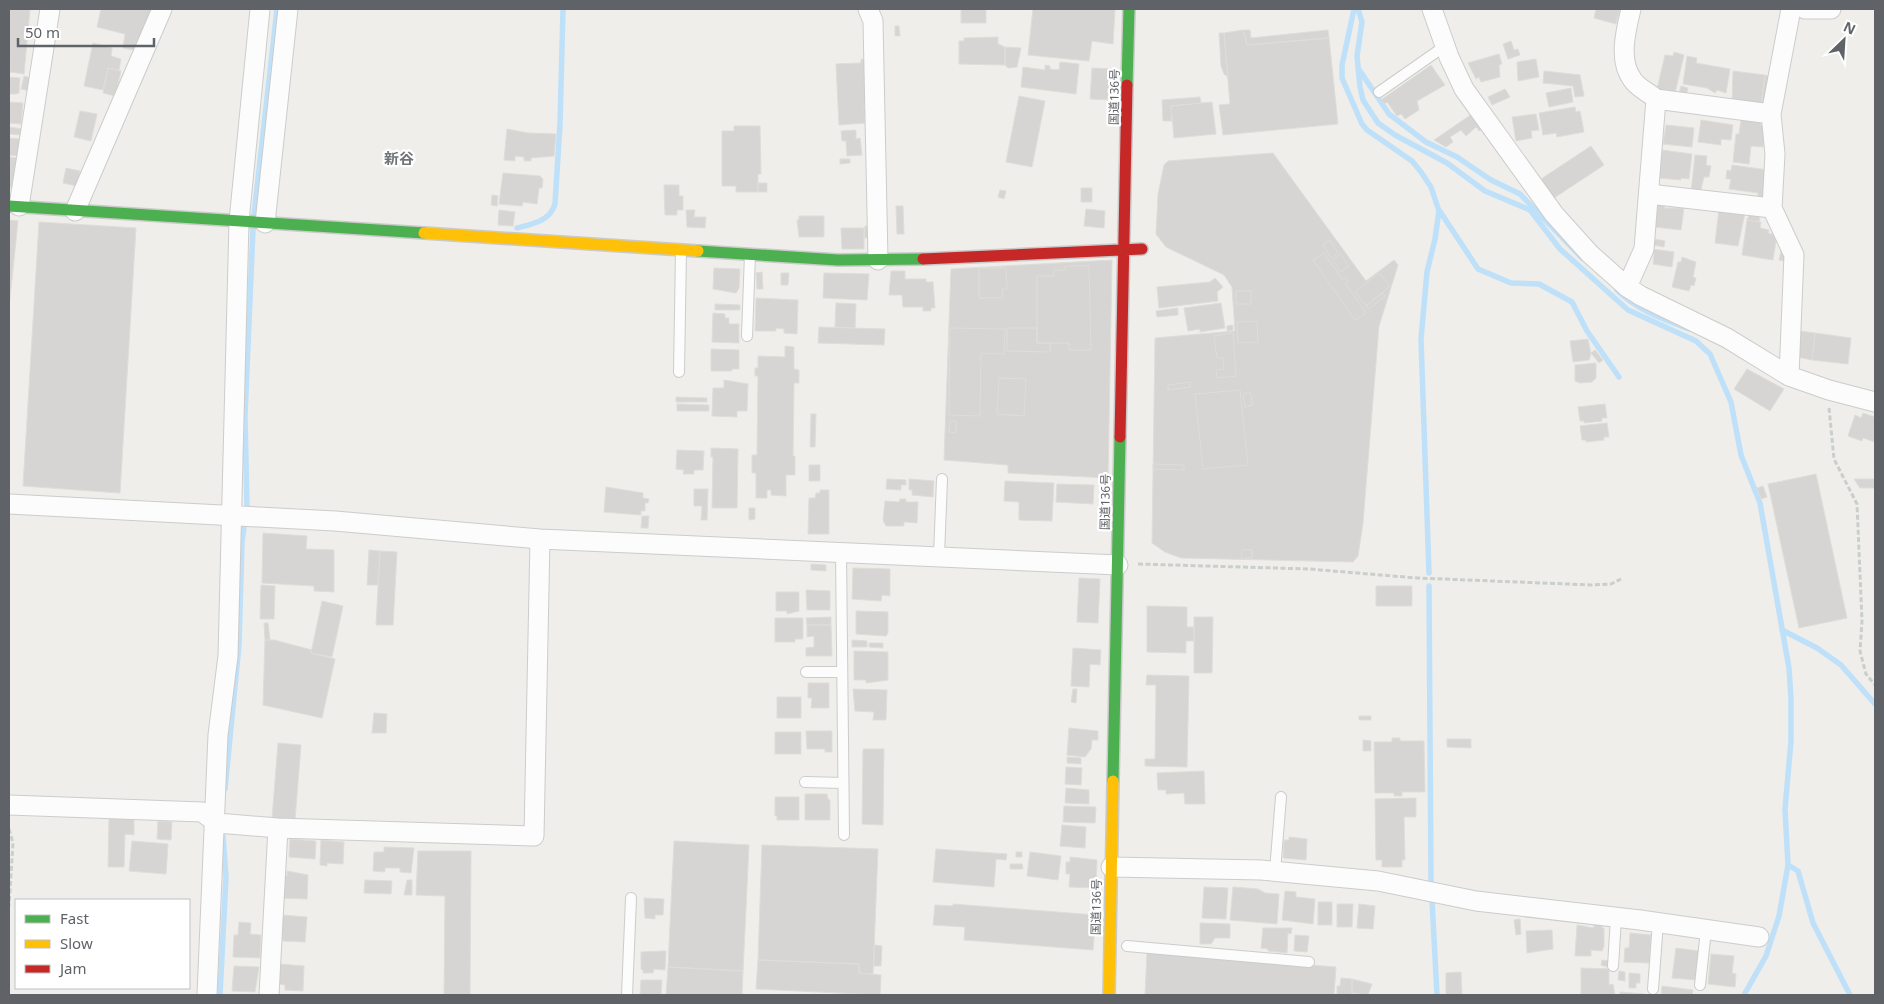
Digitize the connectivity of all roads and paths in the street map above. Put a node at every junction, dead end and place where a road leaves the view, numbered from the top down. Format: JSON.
{"nodes":[{"id":1,"x":50,"y":9,"type":"edge"},
{"id":2,"x":162,"y":9,"type":"edge"},
{"id":3,"x":260,"y":9,"type":"edge"},
{"id":4,"x":288,"y":9,"type":"edge"},
{"id":5,"x":868,"y":9,"type":"edge"},
{"id":6,"x":1129,"y":9,"type":"edge"},
{"id":7,"x":1432,"y":9,"type":"edge"},
{"id":8,"x":1631,"y":9,"type":"edge"},
{"id":9,"x":1791,"y":9,"type":"edge"},
{"id":10,"x":1805,"y":9,"type":"edge"},
{"id":11,"x":1831,"y":9,"type":"edge"},
{"id":12,"x":1445,"y":46,"type":"junction"},
{"id":13,"x":1379,"y":92,"type":"dead end"},
{"id":14,"x":1656,"y":99,"type":"junction"},
{"id":15,"x":1771,"y":114,"type":"junction"},
{"id":16,"x":1649,"y":194,"type":"junction"},
{"id":17,"x":14,"y":206,"type":"edge"},
{"id":18,"x":1772,"y":208,"type":"junction"},
{"id":19,"x":75,"y":211,"type":"junction"},
{"id":20,"x":239,"y":221,"type":"junction"},
{"id":21,"x":265,"y":222,"type":"junction"},
{"id":22,"x":681,"y":249,"type":"junction"},
{"id":23,"x":1124,"y":249,"type":"junction"},
{"id":24,"x":1142,"y":249,"type":"dead end"},
{"id":25,"x":750,"y":254,"type":"junction"},
{"id":26,"x":878,"y":260,"type":"junction"},
{"id":27,"x":1627,"y":287,"type":"junction"},
{"id":28,"x":747,"y":336,"type":"dead end"},
{"id":29,"x":679,"y":372,"type":"dead end"},
{"id":30,"x":1789,"y":376,"type":"junction"},
{"id":31,"x":1829,"y":390,"type":"junction"},
{"id":32,"x":1875,"y":402,"type":"edge"},
{"id":33,"x":942,"y":479,"type":"dead end"},
{"id":34,"x":9,"y":504,"type":"edge"},
{"id":35,"x":232,"y":516,"type":"junction"},
{"id":36,"x":540,"y":539,"type":"junction"},
{"id":37,"x":840,"y":552,"type":"junction"},
{"id":38,"x":940,"y":556,"type":"junction"},
{"id":39,"x":1118,"y":565,"type":"junction"},
{"id":40,"x":1621,"y":579,"type":"dead end"},
{"id":41,"x":806,"y":672,"type":"dead end"},
{"id":42,"x":842,"y":672,"type":"junction"},
{"id":43,"x":1875,"y":685,"type":"edge"},
{"id":44,"x":805,"y":782,"type":"dead end"},
{"id":45,"x":843,"y":783,"type":"junction"},
{"id":46,"x":1281,"y":797,"type":"dead end"},
{"id":47,"x":9,"y":805,"type":"edge"},
{"id":48,"x":214,"y":820,"type":"junction"},
{"id":49,"x":278,"y":828,"type":"junction"},
{"id":50,"x":9,"y":830,"type":"edge"},
{"id":51,"x":844,"y":835,"type":"dead end"},
{"id":52,"x":1124,"y":868,"type":"junction"},
{"id":53,"x":1275,"y":871,"type":"junction"},
{"id":54,"x":631,"y":898,"type":"dead end"},
{"id":55,"x":9,"y":906,"type":"edge"},
{"id":56,"x":1616,"y":918,"type":"junction"},
{"id":57,"x":1658,"y":922,"type":"junction"},
{"id":58,"x":1706,"y":930,"type":"junction"},
{"id":59,"x":1759,"y":937,"type":"dead end"},
{"id":60,"x":1127,"y":946,"type":"dead end"},
{"id":61,"x":1309,"y":962,"type":"dead end"},
{"id":62,"x":1613,"y":966,"type":"dead end"},
{"id":63,"x":1700,"y":985,"type":"dead end"},
{"id":64,"x":1653,"y":989,"type":"dead end"},
{"id":65,"x":207,"y":995,"type":"edge"},
{"id":66,"x":269,"y":995,"type":"edge"},
{"id":67,"x":627,"y":995,"type":"edge"},
{"id":68,"x":1109,"y":995,"type":"edge"}],
"edges":[{"from":1,"to":17,"type":"street"},
{"from":2,"to":19,"type":"street"},
{"from":3,"to":20,"type":"street"},
{"from":4,"to":21,"type":"street"},
{"from":5,"to":26,"type":"street"},
{"from":6,"to":23,"type":"main road","name":"国道136号"},
{"from":7,"to":12,"type":"street"},
{"from":8,"to":14,"type":"street"},
{"from":9,"to":15,"type":"street"},
{"from":10,"to":11,"type":"street"},
{"from":12,"to":13,"type":"lane"},
{"from":12,"to":27,"type":"street"},
{"from":14,"to":15,"type":"street"},
{"from":14,"to":16,"type":"street"},
{"from":15,"to":18,"type":"street"},
{"from":16,"to":18,"type":"street"},
{"from":16,"to":27,"type":"street"},
{"from":17,"to":19,"type":"main road"},
{"from":18,"to":30,"type":"street"},
{"from":19,"to":20,"type":"main road"},
{"from":20,"to":21,"type":"main road"},
{"from":20,"to":35,"type":"street"},
{"from":21,"to":22,"type":"main road"},
{"from":22,"to":25,"type":"main road"},
{"from":22,"to":29,"type":"lane"},
{"from":23,"to":24,"type":"main road"},
{"from":23,"to":26,"type":"main road"},
{"from":23,"to":39,"type":"main road","name":"国道136号"},
{"from":25,"to":26,"type":"main road"},
{"from":25,"to":28,"type":"lane"},
{"from":27,"to":30,"type":"street"},
{"from":30,"to":31,"type":"street"},
{"from":31,"to":32,"type":"street"},
{"from":31,"to":43,"type":"path"},
{"from":33,"to":38,"type":"lane"},
{"from":34,"to":35,"type":"street"},
{"from":35,"to":36,"type":"street"},
{"from":35,"to":48,"type":"street"},
{"from":36,"to":37,"type":"street"},
{"from":36,"to":49,"type":"street"},
{"from":37,"to":38,"type":"street"},
{"from":37,"to":42,"type":"lane"},
{"from":38,"to":39,"type":"street"},
{"from":39,"to":40,"type":"path"},
{"from":39,"to":52,"type":"main road","name":"国道136号"},
{"from":41,"to":42,"type":"lane"},
{"from":42,"to":45,"type":"lane"},
{"from":44,"to":45,"type":"lane"},
{"from":45,"to":51,"type":"lane"},
{"from":46,"to":53,"type":"lane"},
{"from":47,"to":48,"type":"street"},
{"from":48,"to":49,"type":"street"},
{"from":48,"to":65,"type":"street"},
{"from":49,"to":66,"type":"street"},
{"from":50,"to":55,"type":"path"},
{"from":52,"to":53,"type":"street"},
{"from":52,"to":68,"type":"main road","name":"国道136号"},
{"from":53,"to":56,"type":"street"},
{"from":54,"to":67,"type":"lane"},
{"from":56,"to":57,"type":"street"},
{"from":56,"to":62,"type":"lane"},
{"from":57,"to":58,"type":"street"},
{"from":57,"to":64,"type":"lane"},
{"from":58,"to":59,"type":"street"},
{"from":58,"to":63,"type":"lane"},
{"from":60,"to":61,"type":"lane"}]}
